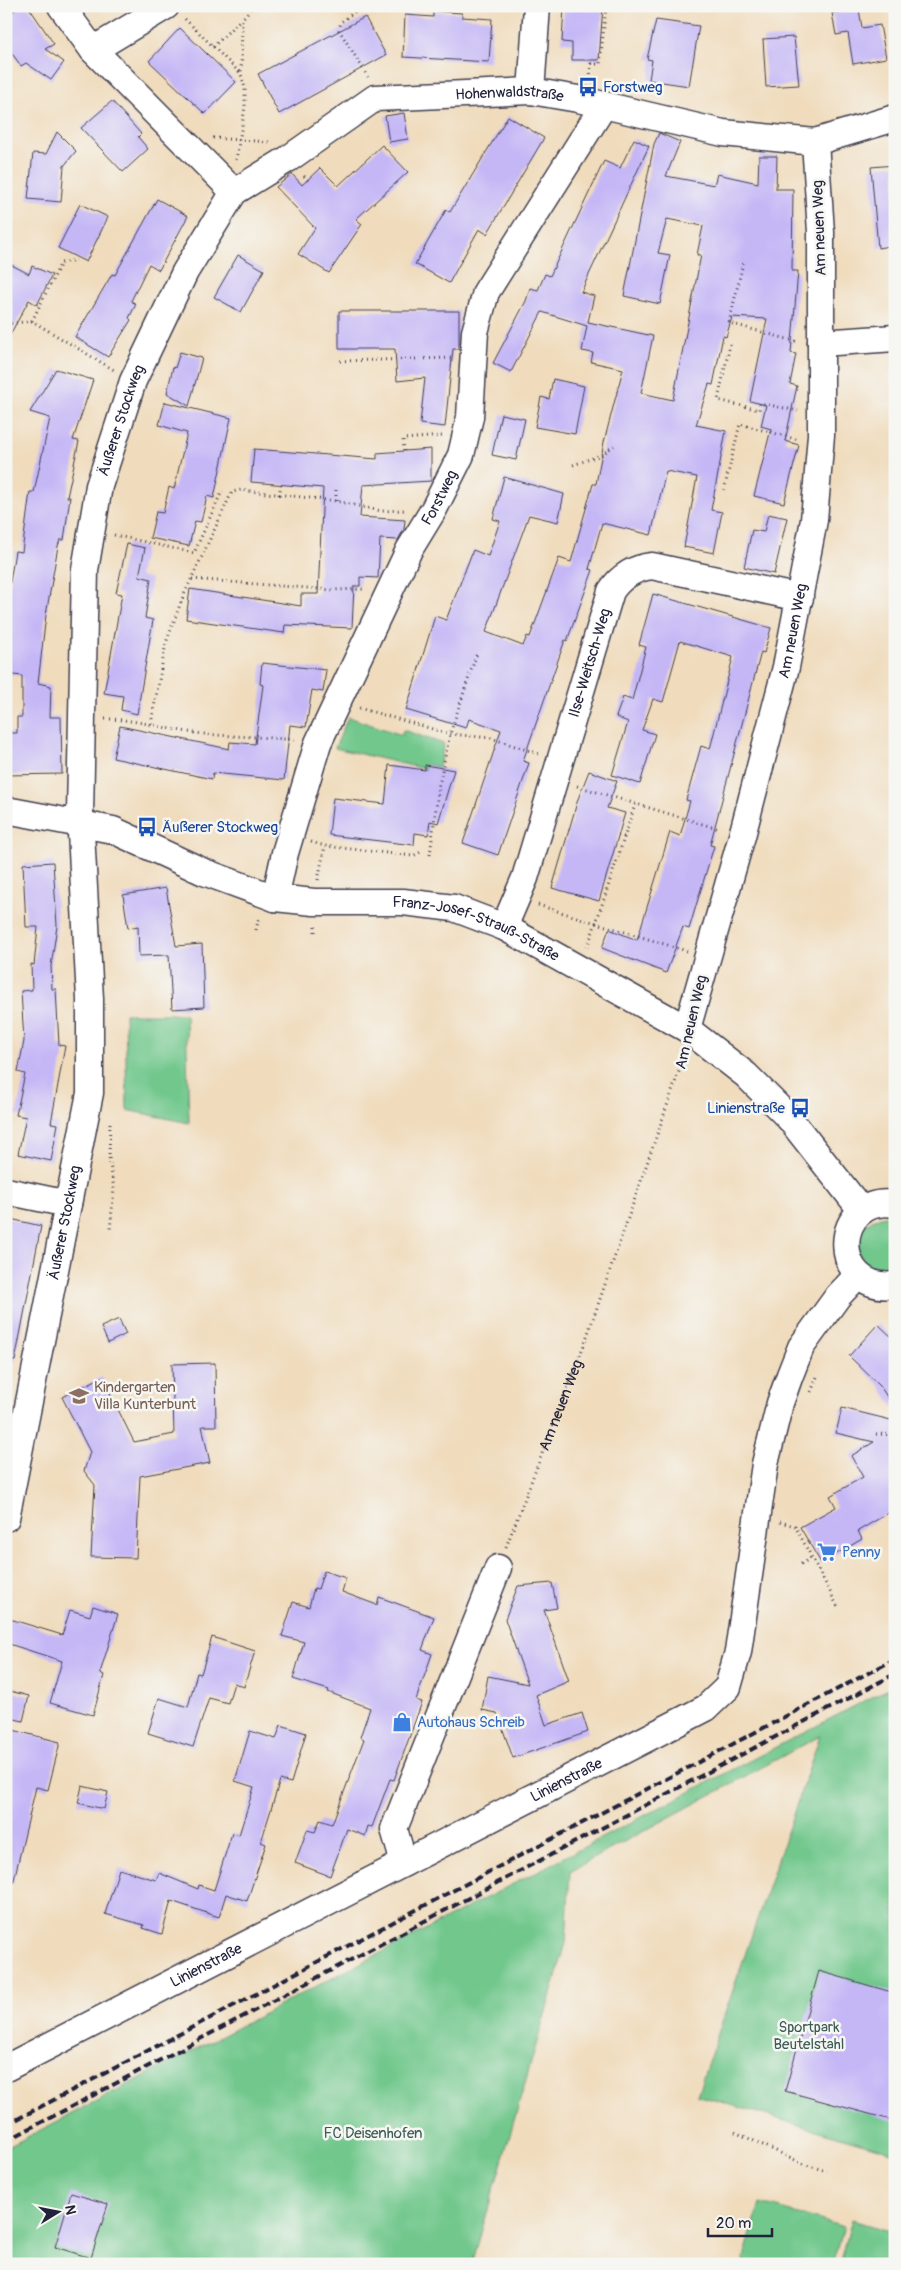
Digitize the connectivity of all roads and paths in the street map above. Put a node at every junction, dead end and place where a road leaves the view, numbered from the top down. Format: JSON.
{"nodes":[{"id":1,"x":61,"y":6,"type":"edge"},
{"id":2,"x":253,"y":6,"type":"edge"},
{"id":3,"x":364,"y":6,"type":"edge"},
{"id":4,"x":537,"y":6,"type":"edge"},
{"id":5,"x":606,"y":6,"type":"edge"},
{"id":6,"x":172,"y":10,"type":"edge"},
{"id":7,"x":242,"y":19,"type":"junction"},
{"id":8,"x":213,"y":47,"type":"junction"},
{"id":9,"x":93,"y":50,"type":"junction"},
{"id":10,"x":242,"y":74,"type":"junction"},
{"id":11,"x":369,"y":79,"type":"dead end"},
{"id":12,"x":532,"y":91,"type":"junction"},
{"id":13,"x":596,"y":103,"type":"junction"},
{"id":14,"x":895,"y":118,"type":"edge"},
{"id":15,"x":180,"y":136,"type":"junction"},
{"id":16,"x":238,"y":139,"type":"junction"},
{"id":17,"x":815,"y":142,"type":"junction"},
{"id":18,"x":274,"y":143,"type":"dead end"},
{"id":19,"x":235,"y":180,"type":"junction"},
{"id":20,"x":76,"y":260,"type":"dead end"},
{"id":21,"x":743,"y":263,"type":"dead end"},
{"id":22,"x":32,"y":320,"type":"junction"},
{"id":23,"x":6,"y":324,"type":"edge"},
{"id":24,"x":895,"y":338,"type":"edge"},
{"id":25,"x":730,"y":344,"type":"dead end"},
{"id":26,"x":820,"y":346,"type":"junction"},
{"id":27,"x":473,"y":359,"type":"junction"},
{"id":28,"x":340,"y":361,"type":"dead end"},
{"id":29,"x":133,"y":381,"type":"junction"},
{"id":30,"x":821,"y":416,"type":"junction"},
{"id":31,"x":466,"y":434,"type":"junction"},
{"id":32,"x":614,"y":446,"type":"dead end"},
{"id":33,"x":821,"y":446,"type":"junction"},
{"id":34,"x":404,"y":451,"type":"dead end"},
{"id":35,"x":573,"y":465,"type":"dead end"},
{"id":36,"x":281,"y":485,"type":"dead end"},
{"id":37,"x":336,"y":489,"type":"dead end"},
{"id":38,"x":724,"y":490,"type":"dead end"},
{"id":39,"x":222,"y":491,"type":"dead end"},
{"id":40,"x":279,"y":495,"type":"junction"},
{"id":41,"x":336,"y":501,"type":"junction"},
{"id":42,"x":434,"y":509,"type":"junction"},
{"id":43,"x":92,"y":530,"type":"junction"},
{"id":44,"x":192,"y":579,"type":"junction"},
{"id":45,"x":389,"y":592,"type":"junction"},
{"id":46,"x":800,"y":598,"type":"junction"},
{"id":47,"x":477,"y":653,"type":"dead end"},
{"id":48,"x":337,"y":702,"type":"junction"},
{"id":49,"x":82,"y":718,"type":"junction"},
{"id":50,"x":151,"y":724,"type":"junction"},
{"id":51,"x":450,"y":734,"type":"junction"},
{"id":52,"x":318,"y":743,"type":"junction"},
{"id":53,"x":558,"y":770,"type":"junction"},
{"id":54,"x":636,"y":802,"type":"junction"},
{"id":55,"x":6,"y":810,"type":"edge"},
{"id":56,"x":80,"y":823,"type":"junction"},
{"id":57,"x":290,"y":836,"type":"junction"},
{"id":58,"x":618,"y":836,"type":"dead end"},
{"id":59,"x":742,"y":836,"type":"junction"},
{"id":60,"x":624,"y":837,"type":"junction"},
{"id":61,"x":423,"y":851,"type":"dead end"},
{"id":62,"x":430,"y":855,"type":"dead end"},
{"id":63,"x":608,"y":872,"type":"dead end"},
{"id":64,"x":613,"y":873,"type":"junction"},
{"id":65,"x":275,"y":898,"type":"junction"},
{"id":66,"x":516,"y":899,"type":"junction"},
{"id":67,"x":596,"y":923,"type":"junction"},
{"id":68,"x":504,"y":927,"type":"junction"},
{"id":69,"x":706,"y":957,"type":"junction"},
{"id":70,"x":578,"y":969,"type":"junction"},
{"id":71,"x":687,"y":1029,"type":"junction"},
{"id":72,"x":6,"y":1191,"type":"edge"},
{"id":73,"x":68,"y":1204,"type":"junction"},
{"id":74,"x":895,"y":1204,"type":"edge"},
{"id":75,"x":862,"y":1211,"type":"junction"},
{"id":76,"x":858,"y":1275,"type":"junction"},
{"id":77,"x":895,"y":1285,"type":"edge"},
{"id":78,"x":818,"y":1375,"type":"dead end"},
{"id":79,"x":811,"y":1394,"type":"dead end"},
{"id":80,"x":876,"y":1434,"type":"dead end"},
{"id":81,"x":895,"y":1436,"type":"edge"},
{"id":82,"x":13,"y":1453,"type":"edge"},
{"id":83,"x":781,"y":1513,"type":"dead end"},
{"id":84,"x":6,"y":1518,"type":"edge"},
{"id":85,"x":779,"y":1522,"type":"junction"},
{"id":86,"x":778,"y":1531,"type":"dead end"},
{"id":87,"x":811,"y":1558,"type":"junction"},
{"id":88,"x":801,"y":1564,"type":"dead end"},
{"id":89,"x":498,"y":1568,"type":"joint"},
{"id":90,"x":838,"y":1607,"type":"dead end"},
{"id":91,"x":404,"y":1863,"type":"junction"},
{"id":92,"x":6,"y":2068,"type":"edge"},
{"id":93,"x":735,"y":2132,"type":"dead end"},
{"id":94,"x":827,"y":2171,"type":"dead end"}],
"edges":[{"from":1,"to":9,"type":"street"},
{"from":2,"to":7,"type":"path"},
{"from":3,"to":11,"type":"path"},
{"from":4,"to":12,"type":"street"},
{"from":5,"to":13,"type":"path"},
{"from":6,"to":8,"type":"path"},
{"from":6,"to":9,"type":"street"},
{"from":7,"to":8,"type":"path"},
{"from":7,"to":10,"type":"path"},
{"from":8,"to":10,"type":"path"},
{"from":9,"to":15,"type":"street"},
{"from":10,"to":16,"type":"path"},
{"from":12,"to":13,"type":"street","name":"Hohenwaldstraße"},
{"from":12,"to":19,"type":"street","name":"Hohenwaldstraße"},
{"from":13,"to":17,"type":"street","name":"Hohenwaldstraße"},
{"from":13,"to":27,"type":"street","name":"Forstweg"},
{"from":14,"to":17,"type":"street","name":"Hohenwaldstraße"},
{"from":15,"to":16,"type":"path"},
{"from":15,"to":19,"type":"street"},
{"from":16,"to":18,"type":"path"},
{"from":16,"to":19,"type":"path"},
{"from":17,"to":26,"type":"street","name":"Am neuen Weg"},
{"from":19,"to":29,"type":"street","name":"Äußerer Stockweg"},
{"from":20,"to":22,"type":"path"},
{"from":21,"to":26,"type":"path"},
{"from":22,"to":23,"type":"path"},
{"from":22,"to":29,"type":"path"},
{"from":24,"to":26,"type":"street"},
{"from":25,"to":30,"type":"path"},
{"from":26,"to":30,"type":"street","name":"Am neuen Weg"},
{"from":27,"to":28,"type":"path"},
{"from":27,"to":31,"type":"street","name":"Forstweg"},
{"from":29,"to":43,"type":"street","name":"Äußerer Stockweg"},
{"from":30,"to":33,"type":"street","name":"Am neuen Weg"},
{"from":31,"to":34,"type":"path"},
{"from":31,"to":42,"type":"street","name":"Forstweg"},
{"from":32,"to":35,"type":"path"},
{"from":33,"to":38,"type":"path"},
{"from":33,"to":46,"type":"street","name":"Am neuen Weg"},
{"from":36,"to":40,"type":"path"},
{"from":37,"to":41,"type":"path"},
{"from":39,"to":43,"type":"path"},
{"from":40,"to":41,"type":"path"},
{"from":40,"to":44,"type":"path"},
{"from":41,"to":42,"type":"path"},
{"from":42,"to":45,"type":"street","name":"Forstweg"},
{"from":43,"to":49,"type":"street","name":"Äußerer Stockweg"},
{"from":44,"to":45,"type":"path"},
{"from":44,"to":50,"type":"path"},
{"from":45,"to":48,"type":"street","name":"Forstweg"},
{"from":46,"to":53,"type":"street","name":"Ilse-Weitsch-Weg"},
{"from":46,"to":59,"type":"street","name":"Am neuen Weg"},
{"from":47,"to":51,"type":"path"},
{"from":48,"to":51,"type":"path"},
{"from":48,"to":52,"type":"street","name":"Forstweg"},
{"from":49,"to":50,"type":"path"},
{"from":49,"to":56,"type":"street","name":"Äußerer Stockweg"},
{"from":50,"to":52,"type":"path"},
{"from":51,"to":53,"type":"path"},
{"from":51,"to":62,"type":"path"},
{"from":52,"to":57,"type":"street","name":"Forstweg"},
{"from":53,"to":54,"type":"path"},
{"from":53,"to":66,"type":"street","name":"Ilse-Weitsch-Weg"},
{"from":54,"to":59,"type":"path"},
{"from":54,"to":60,"type":"path"},
{"from":55,"to":56,"type":"street","name":"Franz-Josef-Strauß-Straße"},
{"from":56,"to":65,"type":"street","name":"Franz-Josef-Strauß-Straße"},
{"from":56,"to":73,"type":"street","name":"Äußerer Stockweg"},
{"from":57,"to":61,"type":"path"},
{"from":57,"to":65,"type":"street","name":"Forstweg"},
{"from":58,"to":60,"type":"path"},
{"from":59,"to":69,"type":"street","name":"Am neuen Weg"},
{"from":60,"to":64,"type":"path"},
{"from":63,"to":64,"type":"path"},
{"from":64,"to":67,"type":"path"},
{"from":65,"to":68,"type":"street","name":"Franz-Josef-Strauß-Straße"},
{"from":66,"to":67,"type":"path"},
{"from":66,"to":68,"type":"street","name":"Ilse-Weitsch-Weg"},
{"from":67,"to":69,"type":"path"},
{"from":67,"to":70,"type":"path"},
{"from":68,"to":70,"type":"street","name":"Franz-Josef-Strauß-Straße"},
{"from":69,"to":71,"type":"street","name":"Am neuen Weg"},
{"from":70,"to":71,"type":"street","name":"Franz-Josef-Strauß-Straße"},
{"from":71,"to":75,"type":"street","name":"Franz-Josef-Strauß-Straße"},
{"from":71,"to":89,"type":"path","name":"Am neuen Weg"},
{"from":72,"to":73,"type":"street"},
{"from":73,"to":82,"type":"street","name":"Äußerer Stockweg"},
{"from":74,"to":75,"type":"street"},
{"from":75,"to":76,"type":"street"},
{"from":76,"to":77,"type":"street"},
{"from":76,"to":91,"type":"street","name":"Linienstraße"},
{"from":78,"to":79,"type":"path"},
{"from":80,"to":81,"type":"path"},
{"from":82,"to":84,"type":"street","name":"Äußerer Stockweg"},
{"from":83,"to":85,"type":"path"},
{"from":85,"to":86,"type":"path"},
{"from":85,"to":87,"type":"path"},
{"from":87,"to":88,"type":"path"},
{"from":87,"to":90,"type":"path"},
{"from":89,"to":91,"type":"street"},
{"from":91,"to":92,"type":"street","name":"Linienstraße"},
{"from":93,"to":94,"type":"path"}]}
